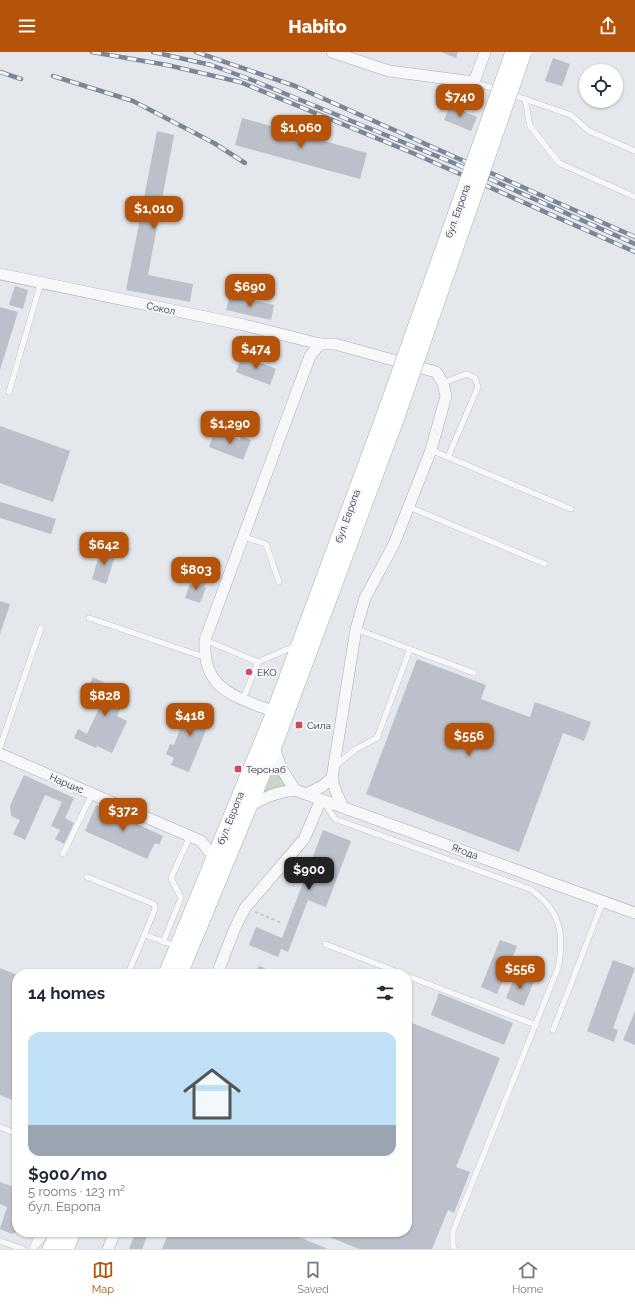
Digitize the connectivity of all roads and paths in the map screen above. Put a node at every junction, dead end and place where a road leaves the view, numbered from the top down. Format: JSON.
{"nodes":[{"id":1,"x":332,"y":52,"type":"edge"},
{"id":2,"x":485,"y":52,"type":"edge"},
{"id":3,"x":513,"y":52,"type":"edge"},
{"id":4,"x":524,"y":52,"type":"edge"},
{"id":5,"x":474,"y":82,"type":"junction"},
{"id":6,"x":525,"y":99,"type":"junction"},
{"id":7,"x":635,"y":151,"type":"edge"},
{"id":8,"x":635,"y":197,"type":"edge"},
{"id":9,"x":0,"y":275,"type":"edge"},
{"id":10,"x":41,"y":282,"type":"junction"},
{"id":11,"x":320,"y":344,"type":"junction"},
{"id":12,"x":444,"y":383,"type":"junction"},
{"id":13,"x":9,"y":392,"type":"dead end"},
{"id":14,"x":390,"y":417,"type":"junction"},
{"id":15,"x":431,"y":450,"type":"junction"},
{"id":16,"x":448,"y":457,"type":"junction"},
{"id":17,"x":409,"y":507,"type":"junction"},
{"id":18,"x":571,"y":510,"type":"dead end"},
{"id":19,"x":244,"y":537,"type":"junction"},
{"id":20,"x":545,"y":564,"type":"dead end"},
{"id":21,"x":280,"y":582,"type":"dead end"},
{"id":22,"x":89,"y":618,"type":"dead end"},
{"id":23,"x":41,"y":628,"type":"dead end"},
{"id":24,"x":356,"y":629,"type":"junction"},
{"id":25,"x":206,"y":640,"type":"junction"},
{"id":26,"x":299,"y":645,"type":"junction"},
{"id":27,"x":410,"y":649,"type":"junction"},
{"id":28,"x":204,"y":657,"type":"junction"},
{"id":29,"x":258,"y":662,"type":"junction"},
{"id":30,"x":474,"y":673,"type":"dead end"},
{"id":31,"x":243,"y":699,"type":"junction"},
{"id":32,"x":274,"y":712,"type":"junction"},
{"id":33,"x":0,"y":747,"type":"edge"},
{"id":34,"x":274,"y":747,"type":"junction"},
{"id":35,"x":0,"y":754,"type":"edge"},
{"id":36,"x":333,"y":773,"type":"junction"},
{"id":37,"x":294,"y":790,"type":"junction"},
{"id":38,"x":92,"y":794,"type":"junction"},
{"id":39,"x":306,"y":794,"type":"junction"},
{"id":40,"x":321,"y":800,"type":"junction"},
{"id":41,"x":250,"y":806,"type":"junction"},
{"id":42,"x":343,"y":807,"type":"junction"},
{"id":43,"x":223,"y":836,"type":"junction"},
{"id":44,"x":195,"y":838,"type":"junction"},
{"id":45,"x":63,"y":854,"type":"dead end"},
{"id":46,"x":213,"y":860,"type":"junction"},
{"id":47,"x":87,"y":877,"type":"dead end"},
{"id":48,"x":603,"y":901,"type":"junction"},
{"id":49,"x":245,"y":908,"type":"junction"},
{"id":50,"x":635,"y":913,"type":"edge"},
{"id":51,"x":282,"y":923,"type":"dead end"},
{"id":52,"x":145,"y":935,"type":"junction"},
{"id":53,"x":163,"y":942,"type":"junction"},
{"id":54,"x":325,"y":944,"type":"dead end"},
{"id":55,"x":178,"y":947,"type":"junction"},
{"id":56,"x":130,"y":969,"type":"edge"},
{"id":57,"x":168,"y":969,"type":"edge"},
{"id":58,"x":182,"y":969,"type":"edge"},
{"id":59,"x":219,"y":969,"type":"edge"},
{"id":60,"x":390,"y":969,"type":"edge"},
{"id":61,"x":412,"y":978,"type":"edge"},
{"id":62,"x":536,"y":1024,"type":"junction"},
{"id":63,"x":553,"y":1030,"type":"dead end"},
{"id":64,"x":0,"y":1127,"type":"edge"},
{"id":65,"x":12,"y":1132,"type":"edge"},
{"id":66,"x":37,"y":1237,"type":"edge"},
{"id":67,"x":44,"y":1237,"type":"edge"},
{"id":68,"x":56,"y":1237,"type":"edge"},
{"id":69,"x":72,"y":1237,"type":"edge"},
{"id":70,"x":113,"y":1237,"type":"edge"},
{"id":71,"x":0,"y":1240,"type":"edge"},
{"id":72,"x":23,"y":1249,"type":"edge"},
{"id":73,"x":33,"y":1249,"type":"edge"},
{"id":74,"x":50,"y":1249,"type":"edge"},
{"id":75,"x":66,"y":1249,"type":"edge"},
{"id":76,"x":108,"y":1249,"type":"edge"},
{"id":77,"x":455,"y":1249,"type":"edge"}],
"edges":[{"from":1,"to":5,"type":"street"},
{"from":2,"to":5,"type":"street"},
{"from":3,"to":14,"type":"main road","name":"бул. Европа","bridge":true},
{"from":4,"to":14,"type":"main road","name":"бул. Европа","bridge":true},
{"from":5,"to":6,"type":"lane"},
{"from":6,"to":7,"type":"lane"},
{"from":6,"to":8,"type":"lane"},
{"from":9,"to":10,"type":"street","name":"Сокол"},
{"from":10,"to":11,"type":"street","name":"Сокол"},
{"from":10,"to":13,"type":"lane"},
{"from":11,"to":12,"type":"street","name":"Сокол"},
{"from":11,"to":19,"type":"street"},
{"from":12,"to":15,"type":"street"},
{"from":12,"to":16,"type":"lane"},
{"from":14,"to":26,"type":"main road","name":"бул. Европа"},
{"from":14,"to":34,"type":"main road","name":"бул. Европа"},
{"from":15,"to":16,"type":"lane"},
{"from":15,"to":17,"type":"street"},
{"from":16,"to":18,"type":"lane"},
{"from":17,"to":20,"type":"lane"},
{"from":17,"to":24,"type":"street"},
{"from":19,"to":21,"type":"lane"},
{"from":19,"to":25,"type":"street"},
{"from":22,"to":28,"type":"lane"},
{"from":23,"to":33,"type":"lane"},
{"from":24,"to":27,"type":"lane"},
{"from":24,"to":36,"type":"street"},
{"from":25,"to":28,"type":"street"},
{"from":25,"to":29,"type":"lane"},
{"from":26,"to":29,"type":"lane"},
{"from":26,"to":32,"type":"main road","name":"бул. Европа"},
{"from":27,"to":30,"type":"lane"},
{"from":27,"to":36,"type":"lane"},
{"from":28,"to":31,"type":"street"},
{"from":29,"to":31,"type":"lane"},
{"from":31,"to":32,"type":"street"},
{"from":32,"to":43,"type":"main road","name":"бул. Европа"},
{"from":34,"to":37,"type":"street"},
{"from":34,"to":41,"type":"main road","name":"бул. Европа"},
{"from":35,"to":38,"type":"street","name":"Нарцис"},
{"from":36,"to":39,"type":"street"},
{"from":36,"to":42,"type":"street"},
{"from":37,"to":39,"type":"street","name":"Ягода"},
{"from":37,"to":41,"type":"street"},
{"from":38,"to":44,"type":"street","name":"Нарцис"},
{"from":38,"to":45,"type":"lane"},
{"from":39,"to":40,"type":"street","name":"Ягода"},
{"from":40,"to":42,"type":"street","name":"Ягода"},
{"from":40,"to":49,"type":"street"},
{"from":40,"to":62,"type":"lane"},
{"from":41,"to":58,"type":"main road","name":"бул. Европа"},
{"from":42,"to":48,"type":"street","name":"Ягода"},
{"from":43,"to":44,"type":"street"},
{"from":43,"to":46,"type":"main road","name":"бул. Европа"},
{"from":44,"to":46,"type":"street"},
{"from":44,"to":53,"type":"lane"},
{"from":46,"to":55,"type":"main road","name":"бул. Европа"},
{"from":47,"to":52,"type":"lane"},
{"from":48,"to":50,"type":"street","name":"Ягода"},
{"from":48,"to":63,"type":"lane"},
{"from":49,"to":51,"type":"path"},
{"from":49,"to":59,"type":"street"},
{"from":52,"to":53,"type":"lane"},
{"from":52,"to":56,"type":"lane"},
{"from":53,"to":55,"type":"lane"},
{"from":54,"to":60,"type":"lane"},
{"from":55,"to":57,"type":"main road","name":"бул. Европа"},
{"from":61,"to":62,"type":"lane"},
{"from":62,"to":77,"type":"lane"},
{"from":64,"to":65,"type":"lane"},
{"from":66,"to":73,"type":"lane"},
{"from":67,"to":73,"type":"lane"},
{"from":68,"to":74,"type":"main road"},
{"from":69,"to":75,"type":"main road"},
{"from":70,"to":76,"type":"street"},
{"from":71,"to":72,"type":"lane"}]}
